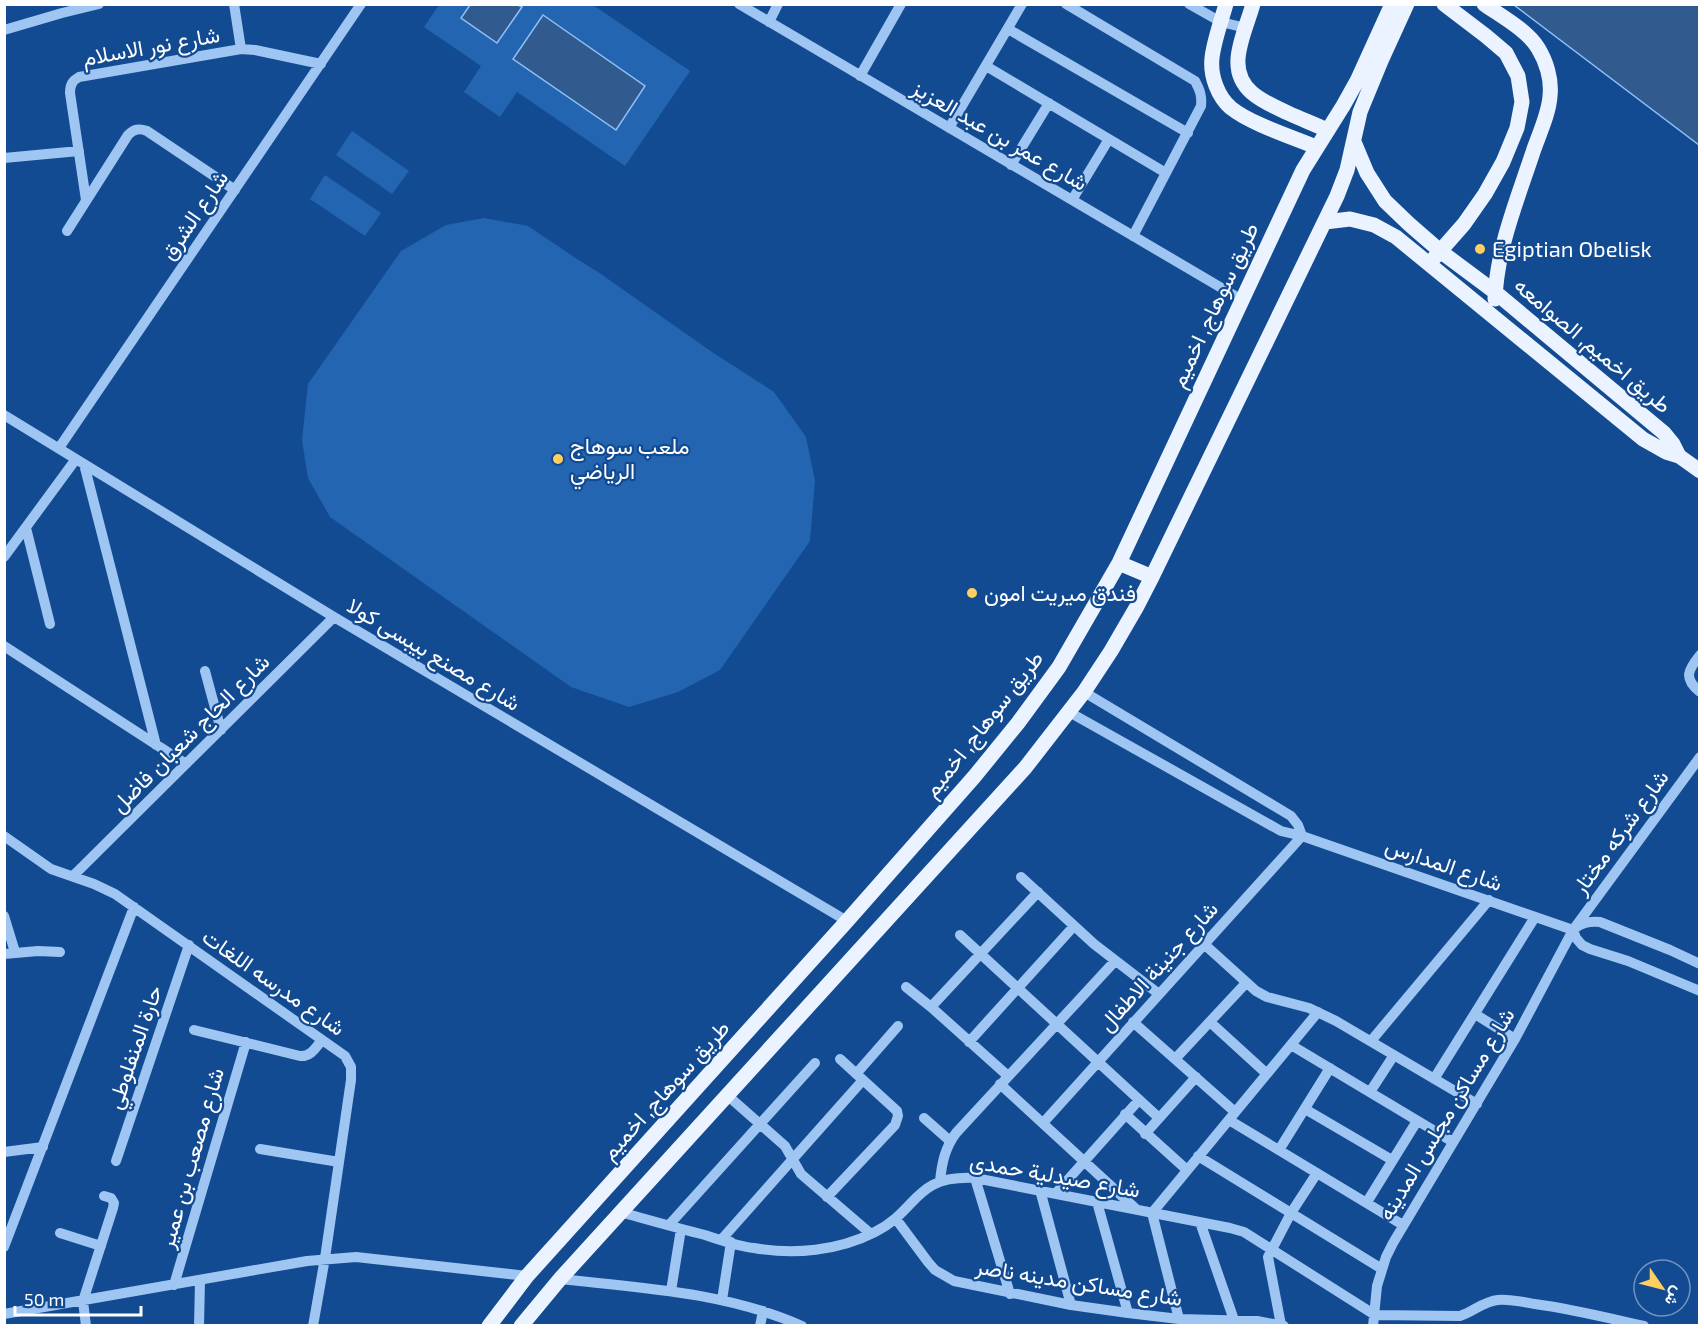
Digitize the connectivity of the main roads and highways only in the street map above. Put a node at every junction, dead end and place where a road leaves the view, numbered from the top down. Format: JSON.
{"nodes":[{"id":1,"x":1226,"y":4,"type":"edge"},
{"id":2,"x":1253,"y":4,"type":"edge"},
{"id":3,"x":1392,"y":4,"type":"edge"},
{"id":4,"x":1407,"y":4,"type":"edge"},
{"id":5,"x":1444,"y":4,"type":"edge"},
{"id":6,"x":1484,"y":4,"type":"edge"},
{"id":7,"x":1375,"y":58,"type":"junction"},
{"id":8,"x":1327,"y":130,"type":"junction"},
{"id":9,"x":1354,"y":142,"type":"junction"},
{"id":10,"x":1316,"y":147,"type":"junction"},
{"id":11,"x":1325,"y":222,"type":"junction"},
{"id":12,"x":1440,"y":251,"type":"junction"},
{"id":13,"x":1428,"y":264,"type":"junction"},
{"id":14,"x":1495,"y":292,"type":"junction"},
{"id":15,"x":1494,"y":317,"type":"junction"},
{"id":16,"x":1679,"y":456,"type":"junction"},
{"id":17,"x":1700,"y":471,"type":"edge"},
{"id":18,"x":1119,"y":562,"type":"junction"},
{"id":19,"x":1152,"y":577,"type":"junction"},
{"id":20,"x":489,"y":1326,"type":"edge"},
{"id":21,"x":521,"y":1326,"type":"edge"}],
"edges":[{"from":1,"to":10,"type":"main road"},
{"from":2,"to":8,"type":"main road"},
{"from":3,"to":7,"type":"main road"},
{"from":4,"to":7,"type":"main road"},
{"from":5,"to":12,"type":"main road"},
{"from":6,"to":14,"type":"main road"},
{"from":7,"to":8,"type":"main road","name":"طريق سوهاج, اخميم"},
{"from":7,"to":9,"type":"main road"},
{"from":8,"to":10,"type":"main road","name":"طريق سوهاج, اخميم"},
{"from":9,"to":11,"type":"main road"},
{"from":9,"to":12,"type":"main road","name":"طريق اخميم, الصوامعه"},
{"from":10,"to":18,"type":"main road","name":"طريق سوهاج, اخميم"},
{"from":11,"to":13,"type":"main road","name":"طريق اخميم, الصوامعه"},
{"from":11,"to":19,"type":"main road"},
{"from":12,"to":13,"type":"main road"},
{"from":12,"to":14,"type":"main road","name":"طريق اخميم, الصوامعه"},
{"from":13,"to":15,"type":"main road","name":"طريق اخميم, الصوامعه"},
{"from":14,"to":15,"type":"main road"},
{"from":14,"to":16,"type":"main road","name":"طريق اخميم, الصوامعه"},
{"from":15,"to":16,"type":"main road","name":"طريق اخميم, الصوامعه"},
{"from":16,"to":17,"type":"main road","name":"طريق اخميم, الصوامعه"},
{"from":18,"to":19,"type":"main road"},
{"from":18,"to":20,"type":"main road","name":"طريق سوهاج, اخميم"},
{"from":19,"to":21,"type":"main road"}]}
